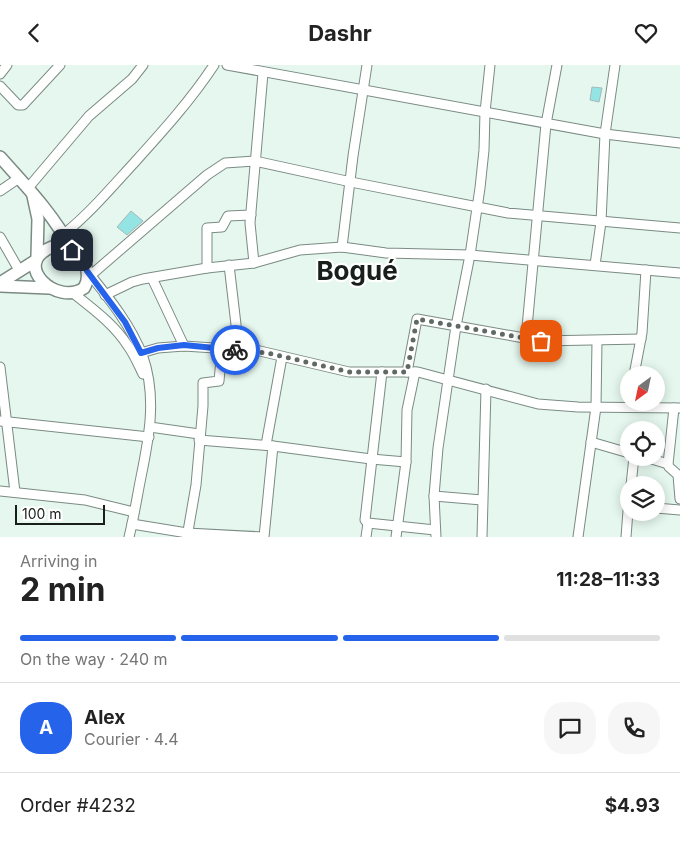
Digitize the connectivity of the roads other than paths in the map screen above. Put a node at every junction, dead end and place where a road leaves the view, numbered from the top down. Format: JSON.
{"nodes":[{"id":1,"x":8,"y":65,"type":"edge"},
{"id":2,"x":60,"y":65,"type":"edge"},
{"id":3,"x":143,"y":65,"type":"edge"},
{"id":4,"x":214,"y":65,"type":"edge"},
{"id":5,"x":227,"y":65,"type":"edge"},
{"id":6,"x":366,"y":65,"type":"edge"},
{"id":7,"x":490,"y":65,"type":"edge"},
{"id":8,"x":557,"y":65,"type":"edge"},
{"id":9,"x":615,"y":65,"type":"edge"},
{"id":10,"x":263,"y":73,"type":"junction"},
{"id":11,"x":0,"y":74,"type":"edge"},
{"id":12,"x":0,"y":86,"type":"edge"},
{"id":13,"x":363,"y":89,"type":"junction"},
{"id":14,"x":485,"y":112,"type":"junction"},
{"id":15,"x":546,"y":123,"type":"junction"},
{"id":16,"x":605,"y":134,"type":"junction"},
{"id":17,"x":680,"y":143,"type":"edge"},
{"id":18,"x":0,"y":157,"type":"edge"},
{"id":19,"x":255,"y":161,"type":"junction"},
{"id":20,"x":19,"y":178,"type":"junction"},
{"id":21,"x":350,"y":182,"type":"junction"},
{"id":22,"x":0,"y":191,"type":"edge"},
{"id":23,"x":31,"y":191,"type":"junction"},
{"id":24,"x":477,"y":207,"type":"junction"},
{"id":25,"x":251,"y":215,"type":"junction"},
{"id":26,"x":538,"y":216,"type":"junction"},
{"id":27,"x":601,"y":222,"type":"junction"},
{"id":28,"x":680,"y":228,"type":"edge"},
{"id":29,"x":64,"y":234,"type":"junction"},
{"id":30,"x":0,"y":237,"type":"edge"},
{"id":31,"x":342,"y":247,"type":"junction"},
{"id":32,"x":72,"y":250,"type":"junction"},
{"id":33,"x":470,"y":255,"type":"junction"},
{"id":34,"x":36,"y":259,"type":"junction"},
{"id":35,"x":533,"y":260,"type":"junction"},
{"id":36,"x":254,"y":263,"type":"junction"},
{"id":37,"x":229,"y":265,"type":"junction"},
{"id":38,"x":595,"y":265,"type":"junction"},
{"id":39,"x":207,"y":268,"type":"junction"},
{"id":40,"x":19,"y":270,"type":"junction"},
{"id":41,"x":646,"y":270,"type":"junction"},
{"id":42,"x":89,"y":273,"type":"junction"},
{"id":43,"x":680,"y":273,"type":"edge"},
{"id":44,"x":152,"y":278,"type":"junction"},
{"id":45,"x":0,"y":285,"type":"edge"},
{"id":46,"x":49,"y":288,"type":"junction"},
{"id":47,"x":73,"y":293,"type":"junction"},
{"id":48,"x":105,"y":295,"type":"junction"},
{"id":49,"x":456,"y":326,"type":"junction"},
{"id":50,"x":526,"y":338,"type":"junction"},
{"id":51,"x":641,"y":339,"type":"junction"},
{"id":52,"x":597,"y":341,"type":"junction"},
{"id":53,"x":184,"y":345,"type":"junction"},
{"id":54,"x":222,"y":349,"type":"junction"},
{"id":55,"x":239,"y":350,"type":"junction"},
{"id":56,"x":141,"y":353,"type":"junction"},
{"id":57,"x":282,"y":357,"type":"junction"},
{"id":58,"x":636,"y":366,"type":"edge"},
{"id":59,"x":0,"y":367,"type":"edge"},
{"id":60,"x":382,"y":372,"type":"junction"},
{"id":61,"x":411,"y":372,"type":"junction"},
{"id":62,"x":448,"y":379,"type":"junction"},
{"id":63,"x":148,"y":383,"type":"junction"},
{"id":64,"x":486,"y":389,"type":"junction"},
{"id":65,"x":620,"y":406,"type":"edge"},
{"id":66,"x":596,"y":407,"type":"junction"},
{"id":67,"x":677,"y":408,"type":"edge"},
{"id":68,"x":3,"y":421,"type":"edge"},
{"id":69,"x":150,"y":427,"type":"junction"},
{"id":70,"x":149,"y":437,"type":"junction"},
{"id":71,"x":199,"y":437,"type":"junction"},
{"id":72,"x":591,"y":442,"type":"junction"},
{"id":73,"x":269,"y":446,"type":"junction"},
{"id":74,"x":620,"y":450,"type":"edge"},
{"id":75,"x":371,"y":459,"type":"junction"},
{"id":76,"x":406,"y":462,"type":"junction"},
{"id":77,"x":665,"y":463,"type":"edge"},
{"id":78,"x":668,"y":464,"type":"junction"},
{"id":79,"x":0,"y":491,"type":"edge"},
{"id":80,"x":15,"y":492,"type":"junction"},
{"id":81,"x":434,"y":496,"type":"junction"},
{"id":82,"x":680,"y":499,"type":"edge"},
{"id":83,"x":482,"y":500,"type":"junction"},
{"id":84,"x":665,"y":509,"type":"edge"},
{"id":85,"x":680,"y":510,"type":"edge"},
{"id":86,"x":134,"y":512,"type":"junction"},
{"id":87,"x":627,"y":521,"type":"edge"},
{"id":88,"x":368,"y":523,"type":"junction"},
{"id":89,"x":132,"y":524,"type":"junction"},
{"id":90,"x":398,"y":527,"type":"junction"},
{"id":91,"x":435,"y":534,"type":"edge"},
{"id":92,"x":187,"y":535,"type":"edge"},
{"id":93,"x":129,"y":537,"type":"edge"},
{"id":94,"x":264,"y":537,"type":"edge"},
{"id":95,"x":366,"y":537,"type":"edge"},
{"id":96,"x":396,"y":537,"type":"edge"},
{"id":97,"x":482,"y":537,"type":"edge"},
{"id":98,"x":578,"y":537,"type":"edge"},
{"id":99,"x":626,"y":537,"type":"edge"}],
"edges":[{"from":1,"to":11,"type":"street"},
{"from":2,"to":12,"type":"street"},
{"from":3,"to":23,"type":"street"},
{"from":4,"to":29,"type":"street"},
{"from":5,"to":10,"type":"street"},
{"from":6,"to":13,"type":"street"},
{"from":7,"to":14,"type":"street"},
{"from":8,"to":15,"type":"street"},
{"from":9,"to":16,"type":"street"},
{"from":10,"to":13,"type":"street"},
{"from":10,"to":19,"type":"street"},
{"from":13,"to":14,"type":"street"},
{"from":13,"to":21,"type":"street"},
{"from":14,"to":15,"type":"street"},
{"from":14,"to":24,"type":"street"},
{"from":15,"to":16,"type":"street"},
{"from":15,"to":26,"type":"street"},
{"from":16,"to":17,"type":"street"},
{"from":16,"to":27,"type":"street"},
{"from":18,"to":20,"type":"main road"},
{"from":19,"to":21,"type":"street"},
{"from":19,"to":25,"type":"street"},
{"from":19,"to":42,"type":"street"},
{"from":20,"to":22,"type":"street"},
{"from":20,"to":23,"type":"main road"},
{"from":21,"to":24,"type":"street"},
{"from":21,"to":31,"type":"street"},
{"from":23,"to":29,"type":"main road"},
{"from":23,"to":34,"type":"main road"},
{"from":24,"to":26,"type":"street"},
{"from":24,"to":33,"type":"street"},
{"from":25,"to":36,"type":"street"},
{"from":25,"to":39,"type":"street"},
{"from":26,"to":27,"type":"street"},
{"from":26,"to":35,"type":"street"},
{"from":27,"to":28,"type":"street"},
{"from":27,"to":38,"type":"street"},
{"from":29,"to":32,"type":"main road"},
{"from":30,"to":40,"type":"street"},
{"from":31,"to":33,"type":"street"},
{"from":31,"to":36,"type":"street"},
{"from":32,"to":34,"type":"main road"},
{"from":32,"to":42,"type":"main road"},
{"from":33,"to":35,"type":"street"},
{"from":33,"to":49,"type":"street"},
{"from":34,"to":40,"type":"main road"},
{"from":34,"to":46,"type":"main road"},
{"from":35,"to":38,"type":"street"},
{"from":35,"to":50,"type":"street"},
{"from":36,"to":37,"type":"street"},
{"from":37,"to":39,"type":"street"},
{"from":37,"to":55,"type":"street"},
{"from":38,"to":41,"type":"street"},
{"from":39,"to":44,"type":"street"},
{"from":40,"to":45,"type":"main road"},
{"from":41,"to":43,"type":"street"},
{"from":41,"to":51,"type":"street"},
{"from":42,"to":47,"type":"main road"},
{"from":42,"to":48,"type":"street"},
{"from":44,"to":48,"type":"street"},
{"from":44,"to":53,"type":"street"},
{"from":45,"to":46,"type":"main road"},
{"from":46,"to":47,"type":"main road"},
{"from":47,"to":63,"type":"street"},
{"from":48,"to":56,"type":"street"},
{"from":49,"to":50,"type":"street"},
{"from":49,"to":61,"type":"street"},
{"from":49,"to":62,"type":"street"},
{"from":50,"to":52,"type":"street"},
{"from":51,"to":52,"type":"street"},
{"from":51,"to":58,"type":"street"},
{"from":52,"to":66,"type":"street"},
{"from":53,"to":54,"type":"street"},
{"from":53,"to":56,"type":"street"},
{"from":54,"to":55,"type":"street"},
{"from":54,"to":71,"type":"street"},
{"from":55,"to":57,"type":"street"},
{"from":56,"to":63,"type":"street"},
{"from":57,"to":60,"type":"street"},
{"from":57,"to":73,"type":"street"},
{"from":59,"to":68,"type":"street"},
{"from":60,"to":61,"type":"street"},
{"from":60,"to":75,"type":"street"},
{"from":61,"to":62,"type":"street"},
{"from":61,"to":76,"type":"street"},
{"from":62,"to":64,"type":"street"},
{"from":62,"to":81,"type":"street"},
{"from":63,"to":69,"type":"street"},
{"from":64,"to":66,"type":"street"},
{"from":64,"to":83,"type":"street"},
{"from":65,"to":66,"type":"street"},
{"from":66,"to":72,"type":"street"},
{"from":67,"to":78,"type":"street"},
{"from":68,"to":70,"type":"street"},
{"from":68,"to":80,"type":"street"},
{"from":69,"to":70,"type":"street"},
{"from":69,"to":71,"type":"street"},
{"from":70,"to":86,"type":"street"},
{"from":71,"to":73,"type":"street"},
{"from":71,"to":92,"type":"street"},
{"from":72,"to":74,"type":"street"},
{"from":72,"to":98,"type":"street"},
{"from":73,"to":75,"type":"street"},
{"from":73,"to":94,"type":"street"},
{"from":75,"to":76,"type":"street"},
{"from":75,"to":88,"type":"street"},
{"from":76,"to":90,"type":"street"},
{"from":77,"to":78,"type":"street"},
{"from":78,"to":82,"type":"street"},
{"from":79,"to":80,"type":"street"},
{"from":80,"to":86,"type":"street"},
{"from":81,"to":83,"type":"street"},
{"from":81,"to":91,"type":"street"},
{"from":83,"to":97,"type":"street"},
{"from":84,"to":85,"type":"street"},
{"from":86,"to":89,"type":"street"},
{"from":87,"to":99,"type":"street"},
{"from":88,"to":90,"type":"street"},
{"from":88,"to":95,"type":"street"},
{"from":89,"to":92,"type":"street"},
{"from":89,"to":93,"type":"street"},
{"from":90,"to":91,"type":"street"},
{"from":90,"to":96,"type":"street"},
{"from":92,"to":94,"type":"street"}]}
